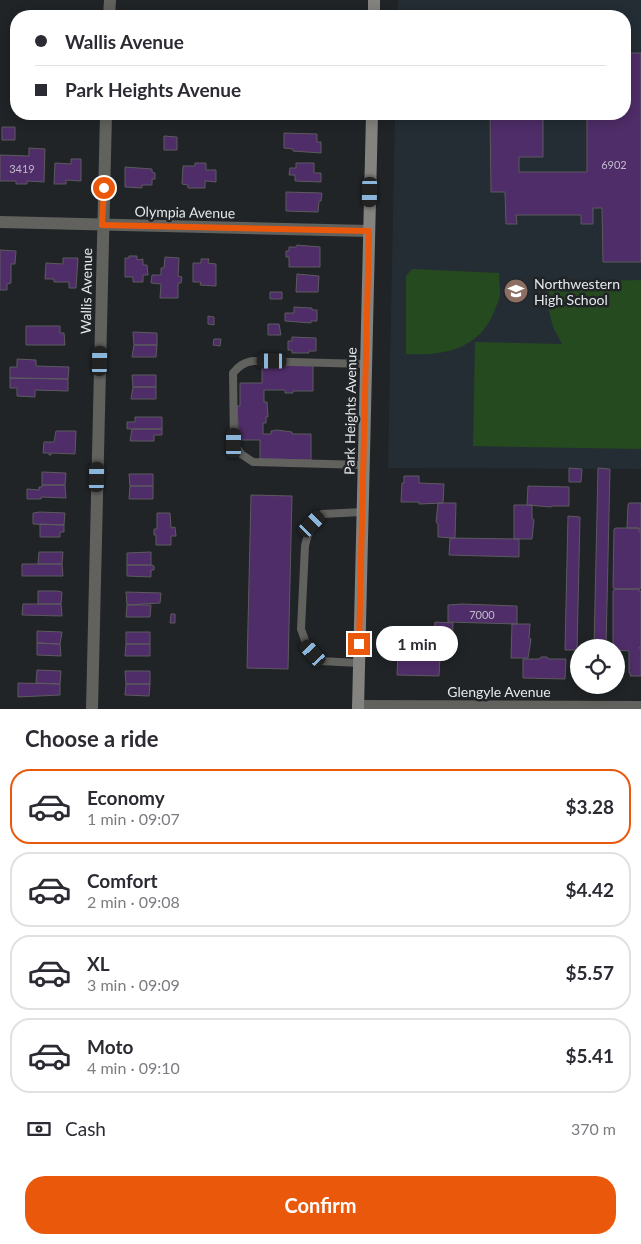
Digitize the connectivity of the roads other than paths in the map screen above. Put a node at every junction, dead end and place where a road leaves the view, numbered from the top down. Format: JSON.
{"nodes":[{"id":1,"x":106,"y":120,"type":"edge"},
{"id":2,"x":372,"y":120,"type":"edge"},
{"id":3,"x":0,"y":222,"type":"edge"},
{"id":4,"x":102,"y":225,"type":"junction"},
{"id":5,"x":369,"y":231,"type":"junction"},
{"id":6,"x":366,"y":364,"type":"junction"},
{"id":7,"x":364,"y":465,"type":"junction"},
{"id":8,"x":362,"y":512,"type":"junction"},
{"id":9,"x":359,"y":663,"type":"junction"},
{"id":10,"x":358,"y":707,"type":"edge"},
{"id":11,"x":641,"y":707,"type":"edge"},
{"id":12,"x":92,"y":709,"type":"edge"}],
"edges":[{"from":1,"to":4,"type":"street","name":"Wallis Avenue"},
{"from":2,"to":5,"type":"main road","name":"Park Heights Avenue"},
{"from":3,"to":4,"type":"street","name":"Olympia Avenue"},
{"from":4,"to":5,"type":"street","name":"Olympia Avenue"},
{"from":4,"to":12,"type":"street","name":"Wallis Avenue"},
{"from":5,"to":6,"type":"main road","name":"Park Heights Avenue"},
{"from":6,"to":7,"type":"main road","name":"Park Heights Avenue"},
{"from":6,"to":7,"type":"lane"},
{"from":7,"to":8,"type":"main road","name":"Park Heights Avenue"},
{"from":8,"to":9,"type":"main road","name":"Park Heights Avenue"},
{"from":8,"to":9,"type":"lane"},
{"from":9,"to":10,"type":"main road","name":"Park Heights Avenue"},
{"from":10,"to":11,"type":"street","name":"Glengyle Avenue"}]}
